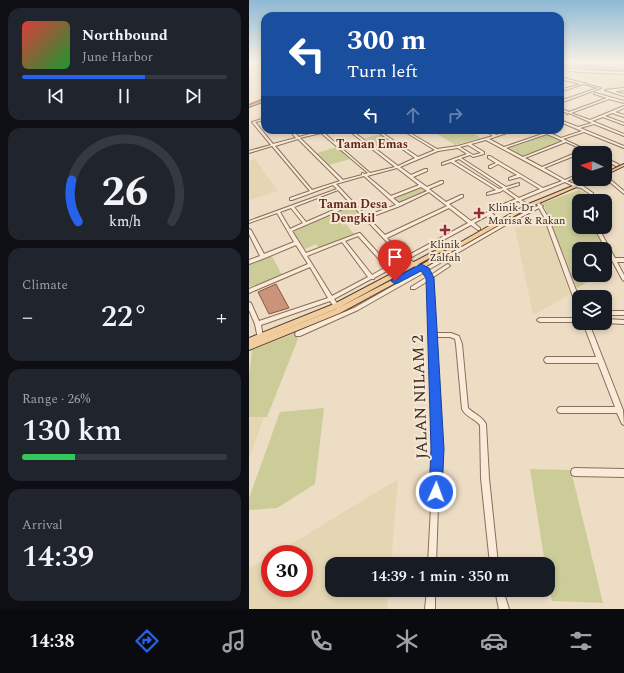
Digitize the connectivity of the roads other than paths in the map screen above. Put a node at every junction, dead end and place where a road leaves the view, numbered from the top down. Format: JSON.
{"nodes":[{"id":1,"x":593,"y":90,"type":"edge"},
{"id":2,"x":618,"y":90,"type":"edge"},
{"id":3,"x":595,"y":94,"type":"dead end"},
{"id":4,"x":624,"y":95,"type":"edge"},
{"id":5,"x":609,"y":98,"type":"junction"},
{"id":6,"x":564,"y":101,"type":"edge"},
{"id":7,"x":261,"y":102,"type":"edge"},
{"id":8,"x":624,"y":102,"type":"edge"},
{"id":9,"x":249,"y":106,"type":"edge"},
{"id":10,"x":623,"y":108,"type":"edge"},
{"id":11,"x":564,"y":112,"type":"edge"},
{"id":12,"x":613,"y":112,"type":"junction"},
{"id":13,"x":568,"y":113,"type":"junction"},
{"id":14,"x":603,"y":116,"type":"junction"},
{"id":15,"x":624,"y":116,"type":"edge"},
{"id":16,"x":261,"y":120,"type":"edge"},
{"id":17,"x":590,"y":121,"type":"junction"},
{"id":18,"x":594,"y":122,"type":"junction"},
{"id":19,"x":564,"y":123,"type":"edge"},
{"id":20,"x":624,"y":124,"type":"edge"},
{"id":21,"x":578,"y":128,"type":"junction"},
{"id":22,"x":619,"y":129,"type":"dead end"},
{"id":23,"x":584,"y":131,"type":"junction"},
{"id":24,"x":614,"y":131,"type":"junction"},
{"id":25,"x":261,"y":132,"type":"edge"},
{"id":26,"x":262,"y":134,"type":"edge"},
{"id":27,"x":295,"y":134,"type":"edge"},
{"id":28,"x":313,"y":134,"type":"edge"},
{"id":29,"x":327,"y":134,"type":"edge"},
{"id":30,"x":354,"y":134,"type":"edge"},
{"id":31,"x":382,"y":134,"type":"edge"},
{"id":32,"x":410,"y":134,"type":"edge"},
{"id":33,"x":493,"y":134,"type":"edge"},
{"id":34,"x":502,"y":134,"type":"edge"},
{"id":35,"x":544,"y":134,"type":"edge"},
{"id":36,"x":549,"y":134,"type":"edge"},
{"id":37,"x":624,"y":135,"type":"edge"},
{"id":38,"x":496,"y":136,"type":"junction"},
{"id":39,"x":299,"y":138,"type":"junction"},
{"id":40,"x":487,"y":138,"type":"junction"},
{"id":41,"x":561,"y":139,"type":"junction"},
{"id":42,"x":566,"y":141,"type":"junction"},
{"id":43,"x":469,"y":144,"type":"junction"},
{"id":44,"x":272,"y":146,"type":"junction"},
{"id":45,"x":577,"y":146,"type":"edge"},
{"id":46,"x":624,"y":147,"type":"edge"},
{"id":47,"x":458,"y":148,"type":"junction"},
{"id":48,"x":504,"y":148,"type":"junction"},
{"id":49,"x":437,"y":150,"type":"junction"},
{"id":50,"x":249,"y":152,"type":"edge"},
{"id":51,"x":470,"y":154,"type":"junction"},
{"id":52,"x":572,"y":156,"type":"edge"},
{"id":53,"x":489,"y":157,"type":"dead end"},
{"id":54,"x":417,"y":158,"type":"junction"},
{"id":55,"x":459,"y":158,"type":"junction"},
{"id":56,"x":523,"y":158,"type":"junction"},
{"id":57,"x":452,"y":161,"type":"junction"},
{"id":58,"x":612,"y":162,"type":"edge"},
{"id":59,"x":443,"y":164,"type":"dead end"},
{"id":60,"x":498,"y":164,"type":"junction"},
{"id":61,"x":617,"y":164,"type":"junction"},
{"id":62,"x":624,"y":165,"type":"edge"},
{"id":63,"x":490,"y":166,"type":"dead end"},
{"id":64,"x":612,"y":166,"type":"edge"},
{"id":65,"x":397,"y":167,"type":"junction"},
{"id":66,"x":542,"y":168,"type":"junction"},
{"id":67,"x":426,"y":170,"type":"dead end"},
{"id":68,"x":612,"y":171,"type":"edge"},
{"id":69,"x":369,"y":173,"type":"junction"},
{"id":70,"x":364,"y":175,"type":"junction"},
{"id":71,"x":519,"y":176,"type":"junction"},
{"id":72,"x":410,"y":177,"type":"junction"},
{"id":73,"x":572,"y":178,"type":"edge"},
{"id":74,"x":511,"y":179,"type":"dead end"},
{"id":75,"x":342,"y":181,"type":"junction"},
{"id":76,"x":565,"y":181,"type":"junction"},
{"id":77,"x":442,"y":182,"type":"dead end"},
{"id":78,"x":612,"y":182,"type":"edge"},
{"id":79,"x":518,"y":184,"type":"dead end"},
{"id":80,"x":572,"y":184,"type":"edge"},
{"id":81,"x":421,"y":185,"type":"junction"},
{"id":82,"x":336,"y":186,"type":"junction"},
{"id":83,"x":572,"y":186,"type":"edge"},
{"id":84,"x":572,"y":186,"type":"edge"},
{"id":85,"x":578,"y":186,"type":"edge"},
{"id":86,"x":542,"y":189,"type":"junction"},
{"id":87,"x":428,"y":190,"type":"junction"},
{"id":88,"x":503,"y":190,"type":"junction"},
{"id":89,"x":312,"y":192,"type":"junction"},
{"id":90,"x":624,"y":193,"type":"edge"},
{"id":91,"x":488,"y":194,"type":"dead end"},
{"id":92,"x":592,"y":194,"type":"edge"},
{"id":93,"x":462,"y":196,"type":"dead end"},
{"id":94,"x":390,"y":198,"type":"junction"},
{"id":95,"x":291,"y":199,"type":"dead end"},
{"id":96,"x":518,"y":199,"type":"junction"},
{"id":97,"x":353,"y":203,"type":"junction"},
{"id":98,"x":540,"y":204,"type":"junction"},
{"id":99,"x":399,"y":205,"type":"junction"},
{"id":100,"x":527,"y":205,"type":"junction"},
{"id":101,"x":292,"y":206,"type":"junction"},
{"id":102,"x":448,"y":206,"type":"junction"},
{"id":103,"x":278,"y":212,"type":"junction"},
{"id":104,"x":489,"y":213,"type":"junction"},
{"id":105,"x":366,"y":217,"type":"junction"},
{"id":106,"x":496,"y":219,"type":"junction"},
{"id":107,"x":249,"y":222,"type":"edge"},
{"id":108,"x":471,"y":223,"type":"junction"},
{"id":109,"x":306,"y":224,"type":"junction"},
{"id":110,"x":479,"y":229,"type":"junction"},
{"id":111,"x":249,"y":230,"type":"edge"},
{"id":112,"x":289,"y":231,"type":"junction"},
{"id":113,"x":600,"y":234,"type":"edge"},
{"id":114,"x":385,"y":237,"type":"junction"},
{"id":115,"x":251,"y":238,"type":"edge"},
{"id":116,"x":343,"y":241,"type":"junction"},
{"id":117,"x":296,"y":243,"type":"junction"},
{"id":118,"x":447,"y":254,"type":"junction"},
{"id":119,"x":305,"y":256,"type":"junction"},
{"id":120,"x":263,"y":257,"type":"junction"},
{"id":121,"x":405,"y":259,"type":"junction"},
{"id":122,"x":613,"y":260,"type":"junction"},
{"id":123,"x":624,"y":260,"type":"edge"},
{"id":124,"x":249,"y":262,"type":"edge"},
{"id":125,"x":310,"y":265,"type":"junction"},
{"id":126,"x":448,"y":266,"type":"dead end"},
{"id":127,"x":421,"y":267,"type":"junction"},
{"id":128,"x":389,"y":268,"type":"junction"},
{"id":129,"x":372,"y":278,"type":"junction"},
{"id":130,"x":430,"y":278,"type":"junction"},
{"id":131,"x":624,"y":280,"type":"edge"},
{"id":132,"x":413,"y":288,"type":"dead end"},
{"id":133,"x":573,"y":290,"type":"edge"},
{"id":134,"x":249,"y":291,"type":"edge"},
{"id":135,"x":331,"y":299,"type":"junction"},
{"id":136,"x":249,"y":304,"type":"edge"},
{"id":137,"x":336,"y":306,"type":"junction"},
{"id":138,"x":612,"y":312,"type":"edge"},
{"id":139,"x":624,"y":313,"type":"edge"},
{"id":140,"x":540,"y":320,"type":"dead end"},
{"id":141,"x":572,"y":320,"type":"edge"},
{"id":142,"x":612,"y":321,"type":"edge"},
{"id":143,"x":624,"y":322,"type":"edge"},
{"id":144,"x":258,"y":324,"type":"junction"},
{"id":145,"x":315,"y":324,"type":"junction"},
{"id":146,"x":589,"y":330,"type":"edge"},
{"id":147,"x":298,"y":334,"type":"dead end"},
{"id":148,"x":433,"y":336,"type":"junction"},
{"id":149,"x":260,"y":337,"type":"junction"},
{"id":150,"x":249,"y":341,"type":"edge"},
{"id":151,"x":249,"y":347,"type":"edge"},
{"id":152,"x":547,"y":360,"type":"dead end"},
{"id":153,"x":600,"y":360,"type":"junction"},
{"id":154,"x":560,"y":410,"type":"dead end"},
{"id":155,"x":620,"y":410,"type":"junction"},
{"id":156,"x":624,"y":422,"type":"edge"},
{"id":157,"x":575,"y":472,"type":"dead end"},
{"id":158,"x":624,"y":473,"type":"edge"},
{"id":159,"x":432,"y":557,"type":"edge"},
{"id":160,"x":493,"y":557,"type":"edge"},
{"id":161,"x":431,"y":597,"type":"edge"},
{"id":162,"x":501,"y":597,"type":"edge"},
{"id":163,"x":430,"y":609,"type":"edge"},
{"id":164,"x":504,"y":609,"type":"edge"}],
"edges":[{"from":1,"to":6,"type":"street"},
{"from":2,"to":4,"type":"street"},
{"from":3,"to":5,"type":"street"},
{"from":5,"to":8,"type":"street"},
{"from":5,"to":13,"type":"street"},
{"from":7,"to":9,"type":"highway"},
{"from":10,"to":12,"type":"street"},
{"from":11,"to":13,"type":"street"},
{"from":12,"to":14,"type":"street"},
{"from":12,"to":15,"type":"street"},
{"from":13,"to":17,"type":"street"},
{"from":14,"to":17,"type":"street"},
{"from":14,"to":20,"type":"street"},
{"from":16,"to":25,"type":"street"},
{"from":17,"to":18,"type":"street"},
{"from":18,"to":21,"type":"street"},
{"from":18,"to":24,"type":"street"},
{"from":19,"to":21,"type":"street"},
{"from":21,"to":23,"type":"street"},
{"from":22,"to":24,"type":"street"},
{"from":23,"to":41,"type":"street"},
{"from":23,"to":46,"type":"street"},
{"from":24,"to":37,"type":"street"},
{"from":26,"to":44,"type":"street"},
{"from":27,"to":39,"type":"street"},
{"from":28,"to":39,"type":"street"},
{"from":29,"to":69,"type":"street"},
{"from":30,"to":65,"type":"street"},
{"from":31,"to":54,"type":"street"},
{"from":32,"to":49,"type":"street"},
{"from":33,"to":38,"type":"street"},
{"from":34,"to":38,"type":"street"},
{"from":35,"to":48,"type":"street"},
{"from":36,"to":41,"type":"street"},
{"from":38,"to":40,"type":"street"},
{"from":39,"to":44,"type":"street"},
{"from":39,"to":75,"type":"street"},
{"from":40,"to":43,"type":"street"},
{"from":40,"to":48,"type":"street"},
{"from":41,"to":42,"type":"street"},
{"from":42,"to":45,"type":"street"},
{"from":42,"to":56,"type":"street"},
{"from":43,"to":47,"type":"street"},
{"from":43,"to":51,"type":"street"},
{"from":44,"to":50,"type":"street"},
{"from":44,"to":89,"type":"street"},
{"from":47,"to":49,"type":"street"},
{"from":47,"to":51,"type":"street"},
{"from":48,"to":56,"type":"street"},
{"from":49,"to":54,"type":"street"},
{"from":51,"to":55,"type":"street"},
{"from":52,"to":66,"type":"street"},
{"from":53,"to":60,"type":"street"},
{"from":54,"to":65,"type":"street"},
{"from":55,"to":57,"type":"street"},
{"from":55,"to":88,"type":"street"},
{"from":56,"to":66,"type":"street"},
{"from":57,"to":59,"type":"street"},
{"from":57,"to":88,"type":"street"},
{"from":58,"to":61,"type":"street"},
{"from":60,"to":63,"type":"street"},
{"from":60,"to":71,"type":"street"},
{"from":61,"to":62,"type":"main road"},
{"from":61,"to":64,"type":"main road"},
{"from":62,"to":68,"type":"main road"},
{"from":65,"to":69,"type":"street"},
{"from":65,"to":72,"type":"street"},
{"from":66,"to":76,"type":"street"},
{"from":67,"to":72,"type":"street"},
{"from":69,"to":70,"type":"street"},
{"from":70,"to":75,"type":"street"},
{"from":70,"to":82,"type":"street"},
{"from":70,"to":94,"type":"street"},
{"from":71,"to":74,"type":"street"},
{"from":71,"to":86,"type":"street"},
{"from":72,"to":81,"type":"street"},
{"from":73,"to":76,"type":"street"},
{"from":75,"to":82,"type":"street"},
{"from":76,"to":80,"type":"street"},
{"from":76,"to":86,"type":"street"},
{"from":77,"to":87,"type":"street"},
{"from":78,"to":90,"type":"street"},
{"from":79,"to":88,"type":"street"},
{"from":81,"to":87,"type":"street"},
{"from":81,"to":94,"type":"street"},
{"from":82,"to":89,"type":"street"},
{"from":82,"to":97,"type":"street"},
{"from":82,"to":101,"type":"street"},
{"from":83,"to":98,"type":"main road"},
{"from":84,"to":100,"type":"main road"},
{"from":85,"to":92,"type":"street"},
{"from":86,"to":96,"type":"street"},
{"from":87,"to":99,"type":"street"},
{"from":87,"to":102,"type":"street"},
{"from":88,"to":91,"type":"street"},
{"from":88,"to":96,"type":"street"},
{"from":89,"to":95,"type":"street"},
{"from":93,"to":102,"type":"street"},
{"from":94,"to":99,"type":"street"},
{"from":96,"to":100,"type":"street"},
{"from":96,"to":104,"type":"street"},
{"from":97,"to":105,"type":"street"},
{"from":97,"to":109,"type":"street"},
{"from":98,"to":100,"type":"main road"},
{"from":98,"to":118,"type":"street"},
{"from":98,"to":133,"type":"street"},
{"from":99,"to":105,"type":"street"},
{"from":100,"to":106,"type":"main road"},
{"from":100,"to":118,"type":"main road"},
{"from":101,"to":103,"type":"street"},
{"from":101,"to":109,"type":"street"},
{"from":102,"to":108,"type":"street"},
{"from":102,"to":114,"type":"street"},
{"from":103,"to":107,"type":"street"},
{"from":103,"to":112,"type":"street"},
{"from":104,"to":106,"type":"street"},
{"from":104,"to":108,"type":"street"},
{"from":105,"to":114,"type":"street"},
{"from":106,"to":110,"type":"main road"},
{"from":108,"to":110,"type":"street"},
{"from":108,"to":121,"type":"street"},
{"from":109,"to":112,"type":"street"},
{"from":110,"to":127,"type":"main road"},
{"from":111,"to":115,"type":"street"},
{"from":112,"to":117,"type":"street"},
{"from":113,"to":122,"type":"street"},
{"from":114,"to":121,"type":"street"},
{"from":115,"to":120,"type":"street"},
{"from":116,"to":119,"type":"street"},
{"from":116,"to":128,"type":"street"},
{"from":116,"to":129,"type":"street"},
{"from":117,"to":119,"type":"street"},
{"from":117,"to":120,"type":"street"},
{"from":118,"to":127,"type":"main road"},
{"from":119,"to":125,"type":"street"},
{"from":120,"to":124,"type":"street"},
{"from":121,"to":127,"type":"street"},
{"from":121,"to":128,"type":"street"},
{"from":122,"to":123,"type":"street"},
{"from":122,"to":131,"type":"street"},
{"from":125,"to":134,"type":"street"},
{"from":125,"to":135,"type":"street"},
{"from":126,"to":130,"type":"street"},
{"from":127,"to":130,"type":"street"},
{"from":127,"to":137,"type":"main road"},
{"from":127,"to":145,"type":"main road"},
{"from":128,"to":129,"type":"street"},
{"from":129,"to":135,"type":"street"},
{"from":130,"to":132,"type":"street"},
{"from":130,"to":148,"type":"street","name":"JALAN NILAM 2"},
{"from":135,"to":137,"type":"street"},
{"from":135,"to":144,"type":"street"},
{"from":136,"to":144,"type":"street"},
{"from":137,"to":149,"type":"main road"},
{"from":138,"to":139,"type":"street"},
{"from":140,"to":141,"type":"street"},
{"from":142,"to":143,"type":"street"},
{"from":144,"to":149,"type":"street"},
{"from":145,"to":147,"type":"street"},
{"from":145,"to":151,"type":"main road"},
{"from":146,"to":153,"type":"street"},
{"from":148,"to":159,"type":"street","name":"JALAN NILAM 2"},
{"from":148,"to":160,"type":"street"},
{"from":149,"to":150,"type":"main road"},
{"from":152,"to":153,"type":"street"},
{"from":153,"to":155,"type":"street"},
{"from":154,"to":155,"type":"street"},
{"from":155,"to":156,"type":"street"},
{"from":157,"to":158,"type":"street"},
{"from":161,"to":163,"type":"street"},
{"from":162,"to":164,"type":"street"}]}
